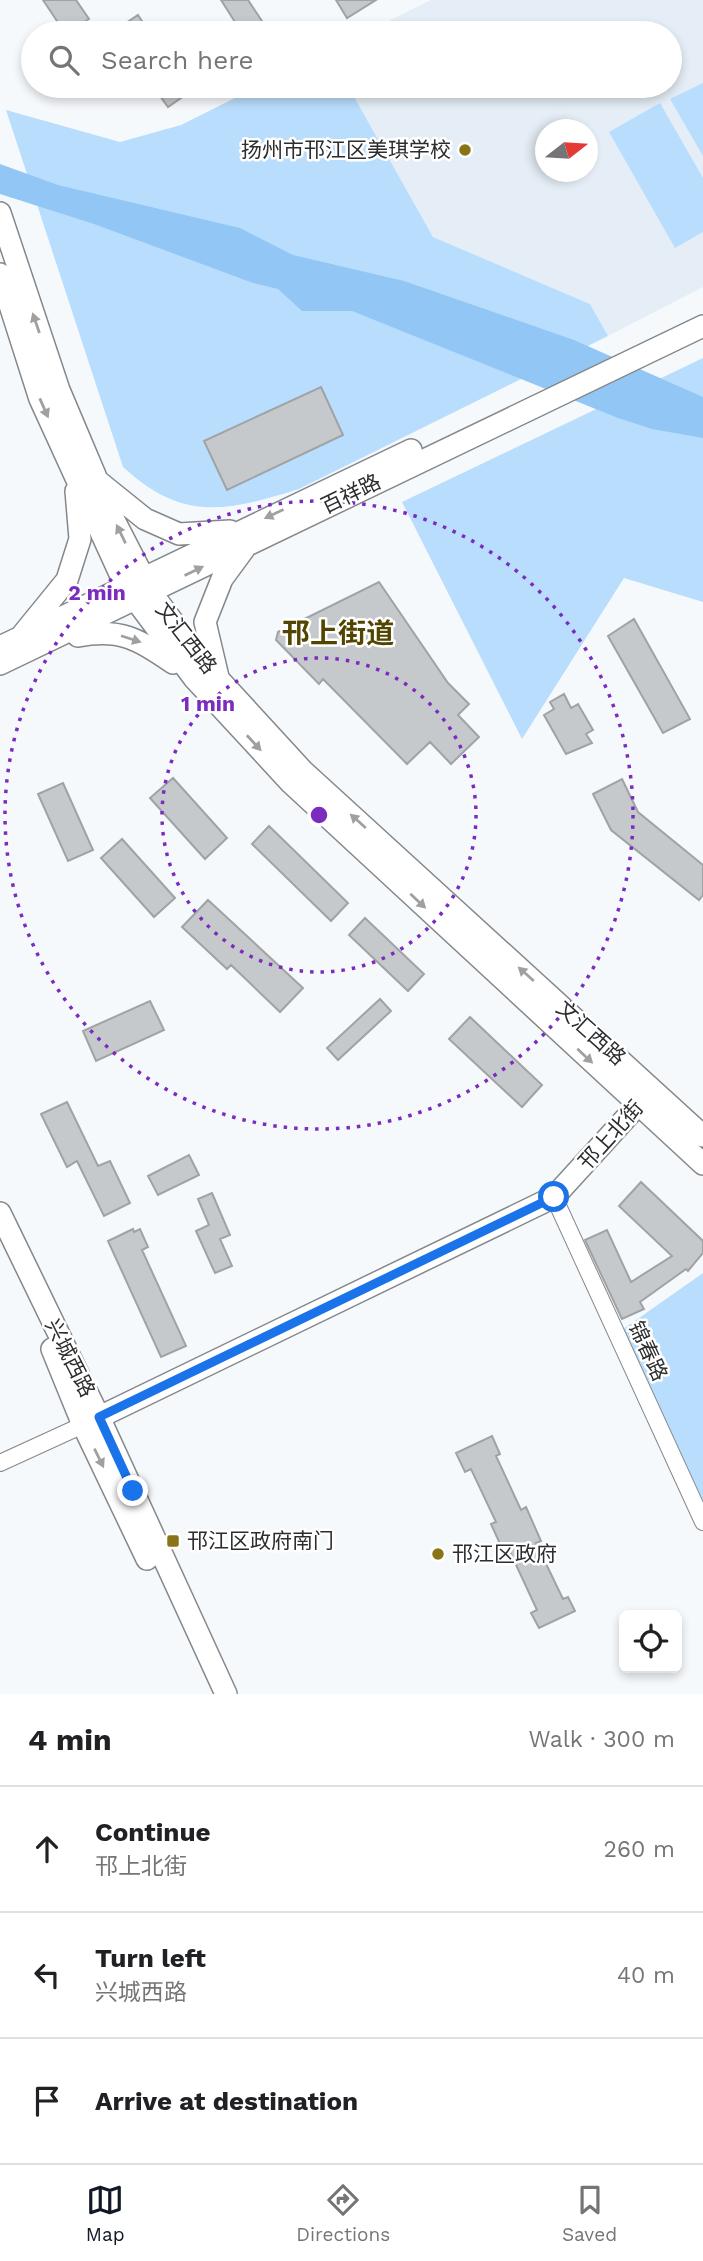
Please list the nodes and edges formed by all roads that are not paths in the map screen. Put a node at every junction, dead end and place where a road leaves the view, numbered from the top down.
1 (0, 213) edge
2 (0, 274) edge
3 (703, 312) edge
4 (703, 326) edge
5 (629, 354) junction
6 (75, 475) junction
7 (98, 481) junction
8 (243, 537) junction
9 (139, 589) junction
10 (20, 638) junction
11 (41, 643) junction
12 (0, 648) edge
13 (0, 664) edge
14 (194, 678) junction
15 (218, 679) junction
16 (645, 1097) junction
17 (703, 1136) edge
18 (703, 1164) edge
19 (554, 1197) junction
20 (0, 1213) edge
21 (0, 1240) edge
22 (91, 1421) junction
23 (0, 1464) edge
24 (703, 1522) edge
25 (211, 1694) edge
26 (226, 1694) edge

7 -> 1 street, 文汇西路
2 -> 6 street, 文汇西路
3 - 5 street, 百祥路
4 - 5 street, 百祥路
5 - 8 street, 百祥路
6 - 9 street, 文汇西路
6 - 10 street
7 - 8 street
9 -> 7 street, 文汇西路
8 - 9 street, 百祥路
8 - 15 street
9 - 10 street, 百祥路
9 - 11 street, 百祥路
9 - 14 street, 文汇西路
9 - 15 street, 文汇西路
10 - 12 street, 百祥路
11 - 13 street, 百祥路
11 -> 14 street
14 -> 16 street, 文汇西路
16 -> 15 street, 文汇西路
16 - 17 street, 文汇西路
16 - 18 street, 文汇西路
16 - 19 street, 邗上北街
19 - 22 street, 邗上北街
19 - 24 street, 锦春路
20 - 22 street, 兴城西路
21 - 22 street, 兴城西路
22 - 23 street
22 -> 25 street, 兴城西路
22 - 26 street, 兴城西路

